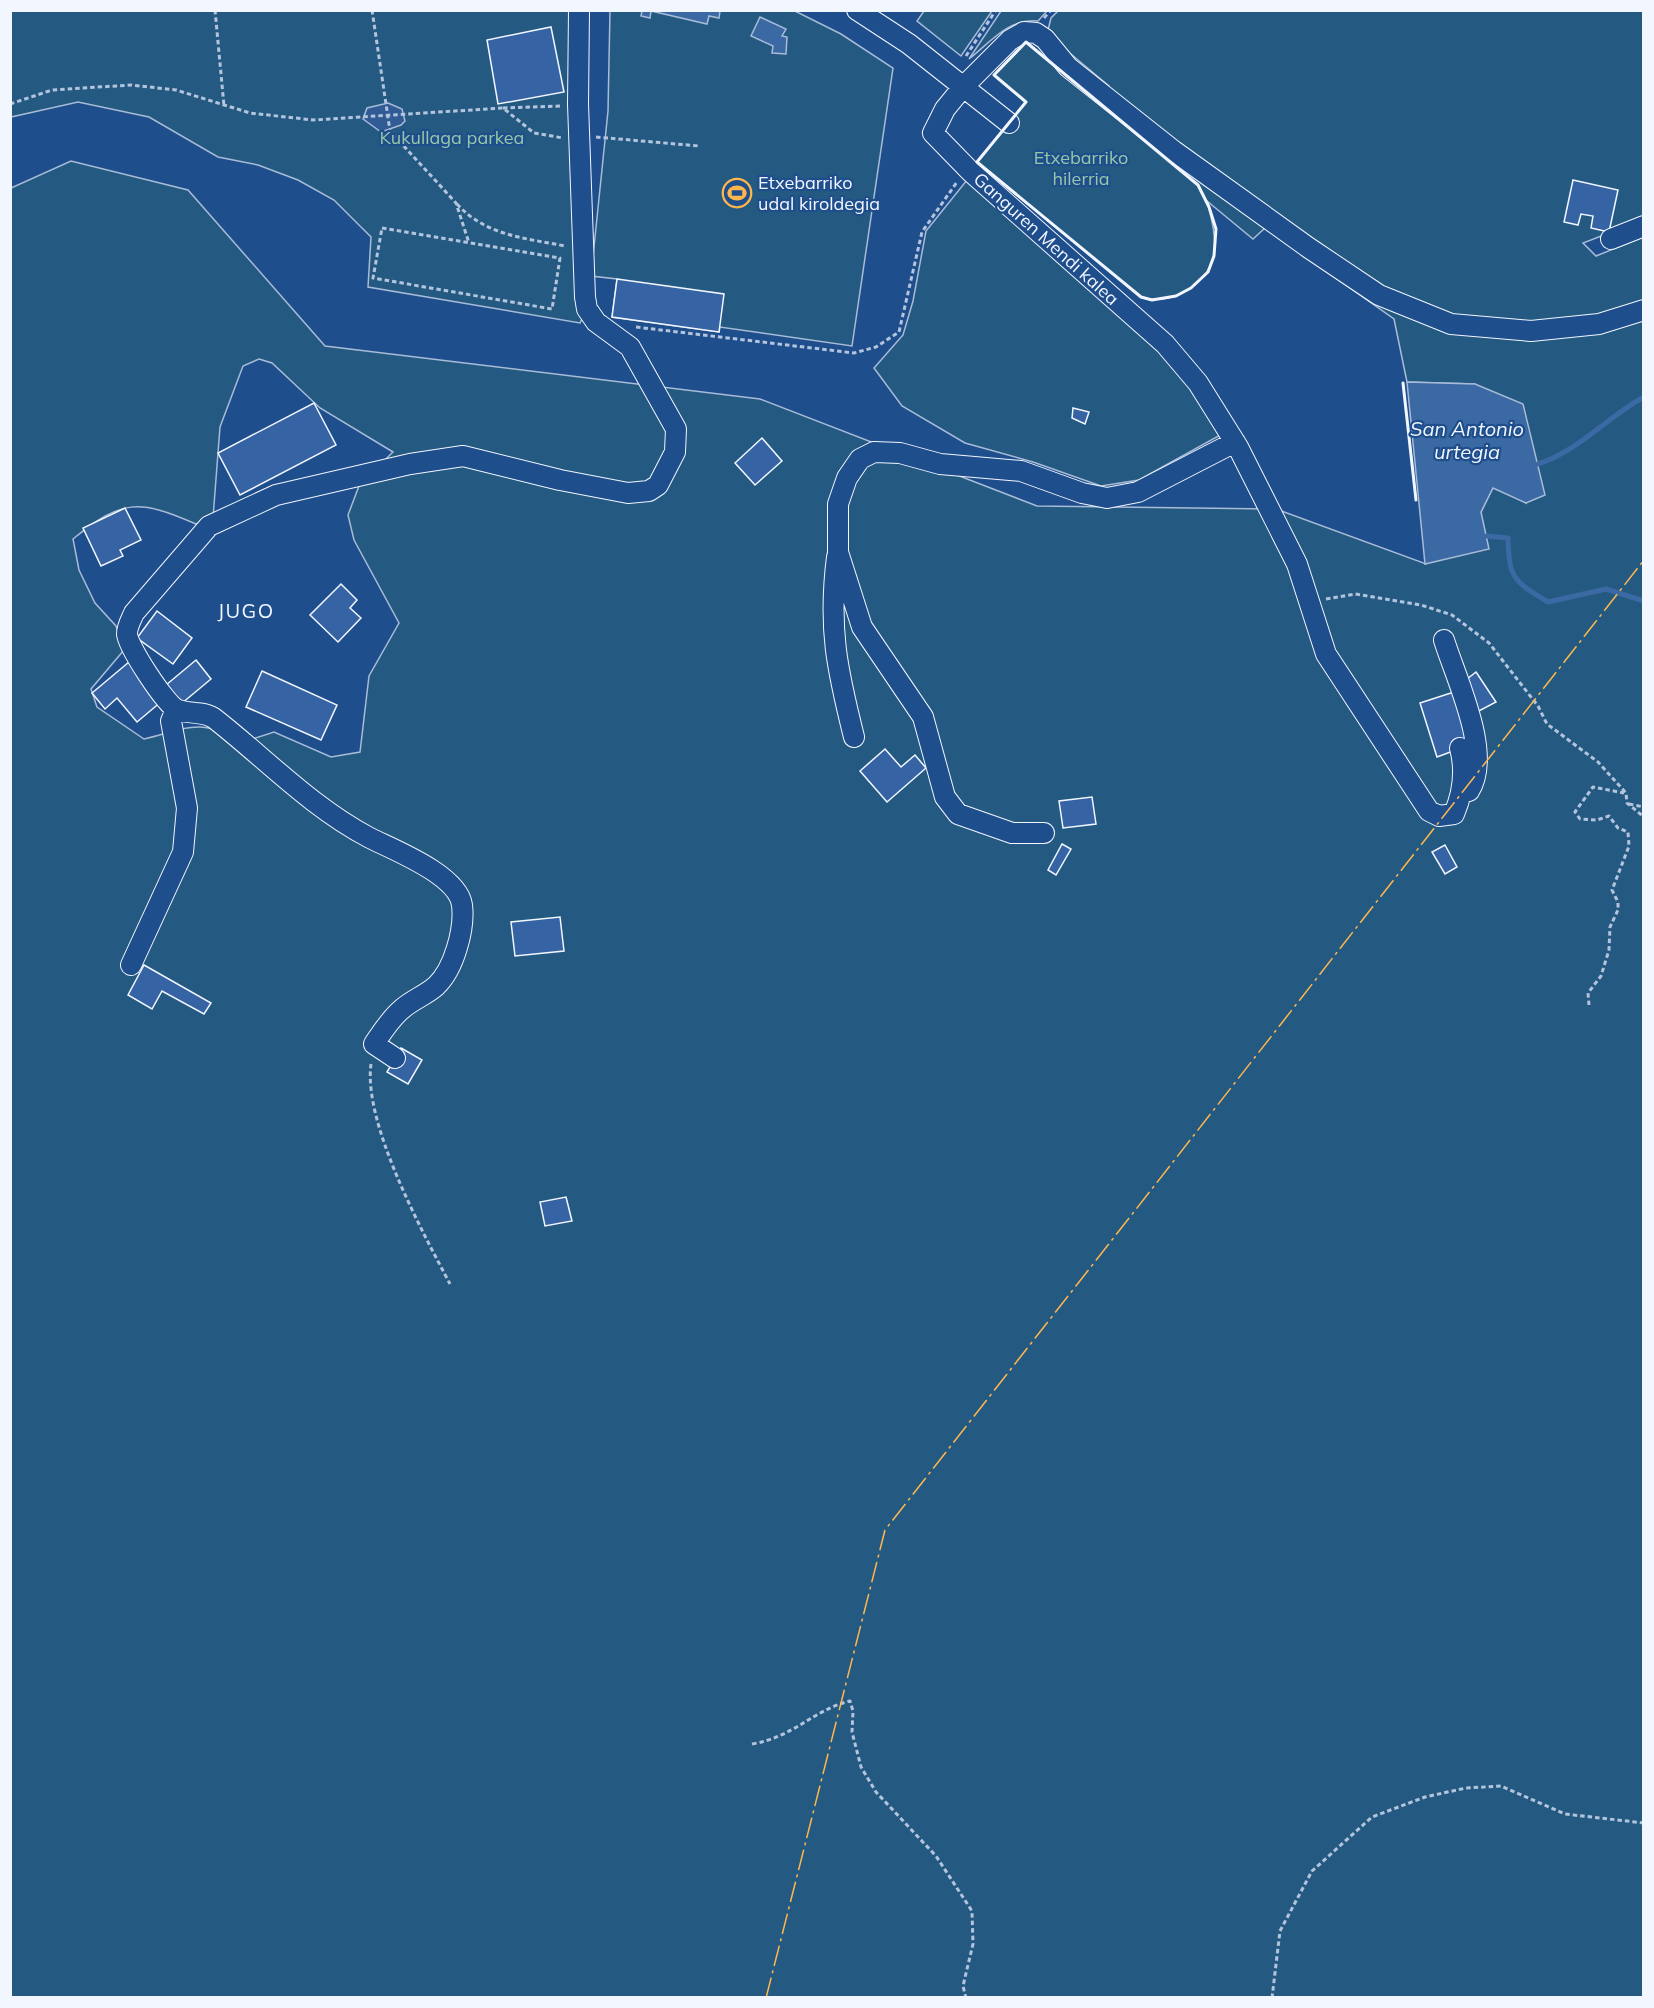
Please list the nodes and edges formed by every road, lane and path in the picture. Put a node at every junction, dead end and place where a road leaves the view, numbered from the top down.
1 (215, 10) edge
2 (372, 10) edge
3 (579, 10) edge
4 (857, 10) edge
5 (996, 10) edge
6 (956, 81) junction
7 (10, 104) edge
8 (578, 104) junction
9 (224, 106) junction
10 (503, 108) junction
11 (386, 115) junction
12 (1009, 123) dead end
13 (579, 136) junction
14 (699, 146) dead end
15 (970, 172) junction
16 (456, 203) junction
17 (1644, 226) edge
18 (1611, 239) dead end
19 (469, 243) junction
20 (584, 249) junction
21 (1644, 310) edge
22 (632, 326) dead end
23 (1235, 442) junction
24 (838, 552) junction
25 (1335, 596) dead end
26 (1444, 640) dead end
27 (176, 709) junction
28 (854, 737) dead end
29 (1460, 748) dead end
30 (1626, 793) junction
31 (1628, 803) junction
32 (1644, 807) edge
33 (1454, 814) junction
34 (1644, 817) edge
35 (1044, 832) dead end
36 (131, 965) dead end
37 (1589, 1005) dead end
38 (374, 1044) junction
39 (395, 1058) dead end
40 (450, 1284) dead end
41 (752, 1744) dead end
42 (1644, 1823) edge
43 (966, 1998) edge
44 (1272, 1998) edge

1 - 9 path
2 - 11 path
3 - 8 street
4 - 6 street
5 - 6 path
6 - 12 street
6 - 15 street, Ganguren Mendi kalea
6 - 21 street
7 - 9 path
8 - 10 path
8 - 13 street
9 - 11 path
10 - 11 path
10 - 13 path
11 - 16 path
13 - 14 path
13 - 20 street
15 - 22 path
15 - 23 street, Ganguren Mendi kalea
16 - 19 path
16 - 20 path
17 - 18 street
19 - 19 path
20 - 27 street
23 - 24 street
23 - 33 street, Ganguren Mendi kalea
24 - 28 street
24 - 35 street
25 - 30 path
26 - 33 street
27 - 36 street
27 - 38 street
29 - 33 street
30 - 31 path
30 - 37 path
31 - 32 path
31 - 34 path
38 - 39 street
38 - 40 path
41 - 43 path
42 - 44 path

